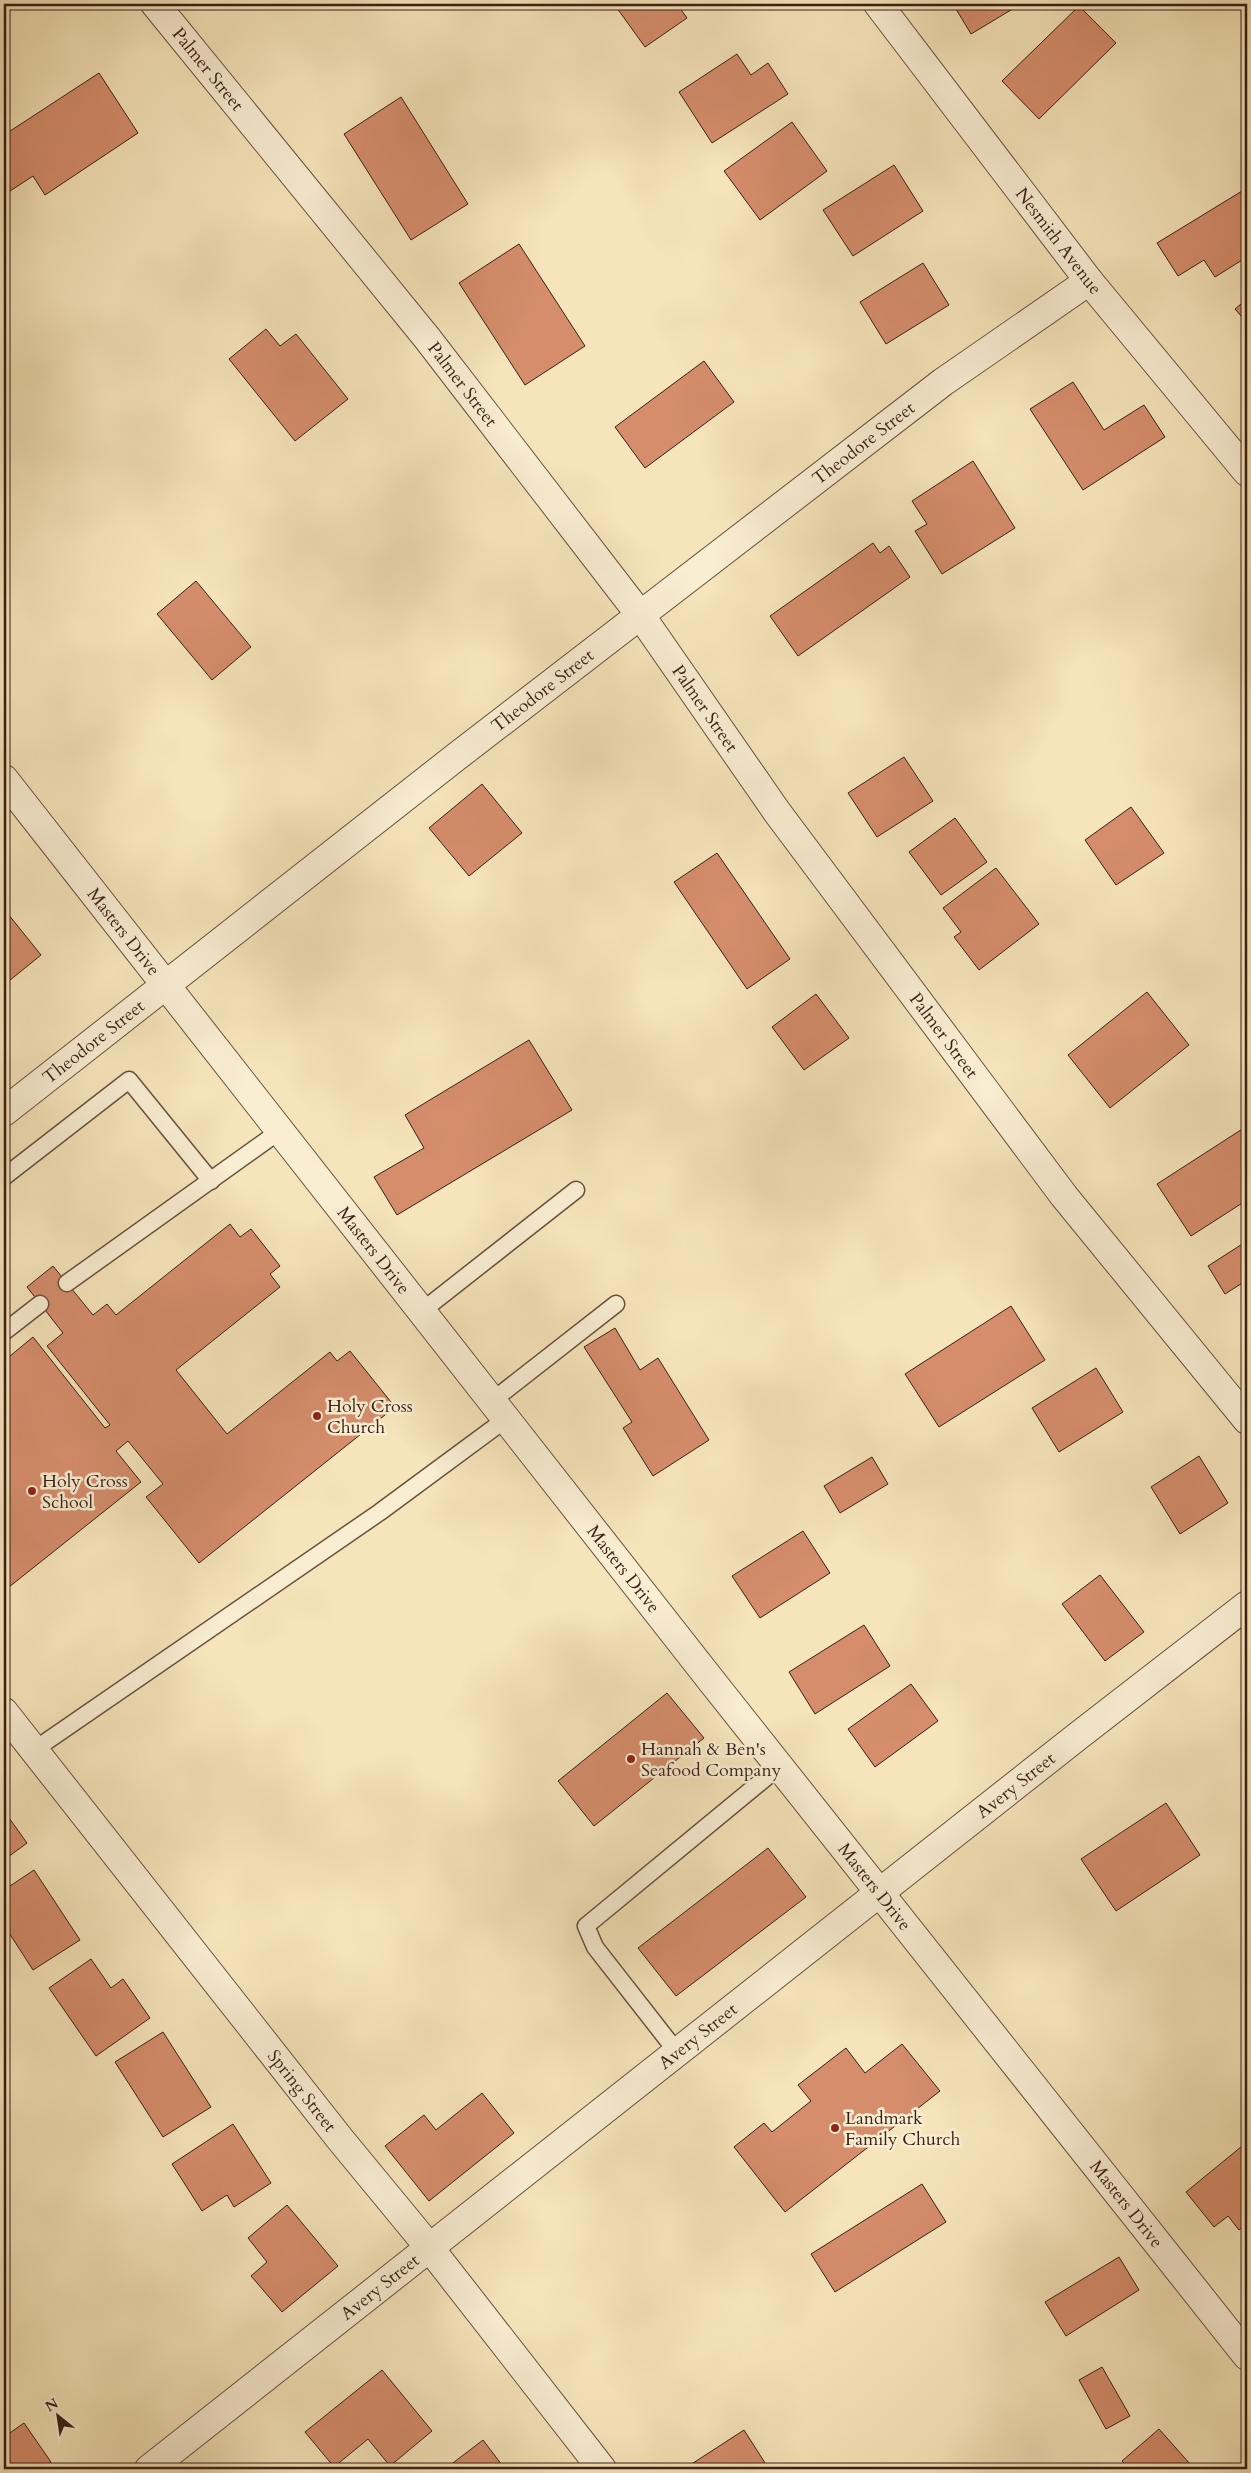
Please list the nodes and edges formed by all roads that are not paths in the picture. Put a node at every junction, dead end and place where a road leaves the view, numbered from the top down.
1 (155, 4) edge
2 (878, 4) edge
3 (1089, 281) junction
4 (1247, 472) edge
5 (641, 616) junction
6 (4, 779) edge
7 (166, 983) junction
8 (4, 1112) edge
9 (281, 1130) junction
10 (4, 1177) edge
11 (210, 1180) junction
12 (576, 1190) dead end
13 (67, 1283) dead end
14 (40, 1304) dead end
15 (616, 1304) dead end
16 (422, 1311) junction
17 (4, 1332) edge
18 (499, 1410) junction
19 (1247, 1420) edge
20 (1247, 1605) edge
21 (4, 1712) edge
22 (34, 1750) junction
23 (780, 1766) junction
24 (881, 1892) junction
25 (677, 2052) junction
26 (429, 2247) junction
27 (1247, 2356) edge
28 (150, 2469) edge
29 (602, 2469) edge

1 - 5 street, Palmer Street
2 - 3 street, Nesmith Avenue
3 - 4 street, Nesmith Avenue
3 - 5 street, Theodore Street
5 - 7 street, Theodore Street
5 - 19 street, Palmer Street
6 - 7 street, Masters Drive
7 - 8 street, Theodore Street
7 - 9 street, Masters Drive
9 - 11 lane
9 - 16 street, Masters Drive
10 - 11 lane
11 - 13 lane
12 - 16 lane
14 - 17 lane
15 - 18 lane
16 - 18 street, Masters Drive
18 - 22 lane
18 - 23 street, Masters Drive
20 - 24 street, Avery Street
21 - 22 street, Spring Street
22 - 26 street, Spring Street
23 - 24 street, Masters Drive
23 - 25 lane
24 - 25 street, Avery Street
24 - 27 street, Masters Drive
25 - 26 street, Avery Street
26 - 28 street, Avery Street
26 - 29 street, Spring Street

